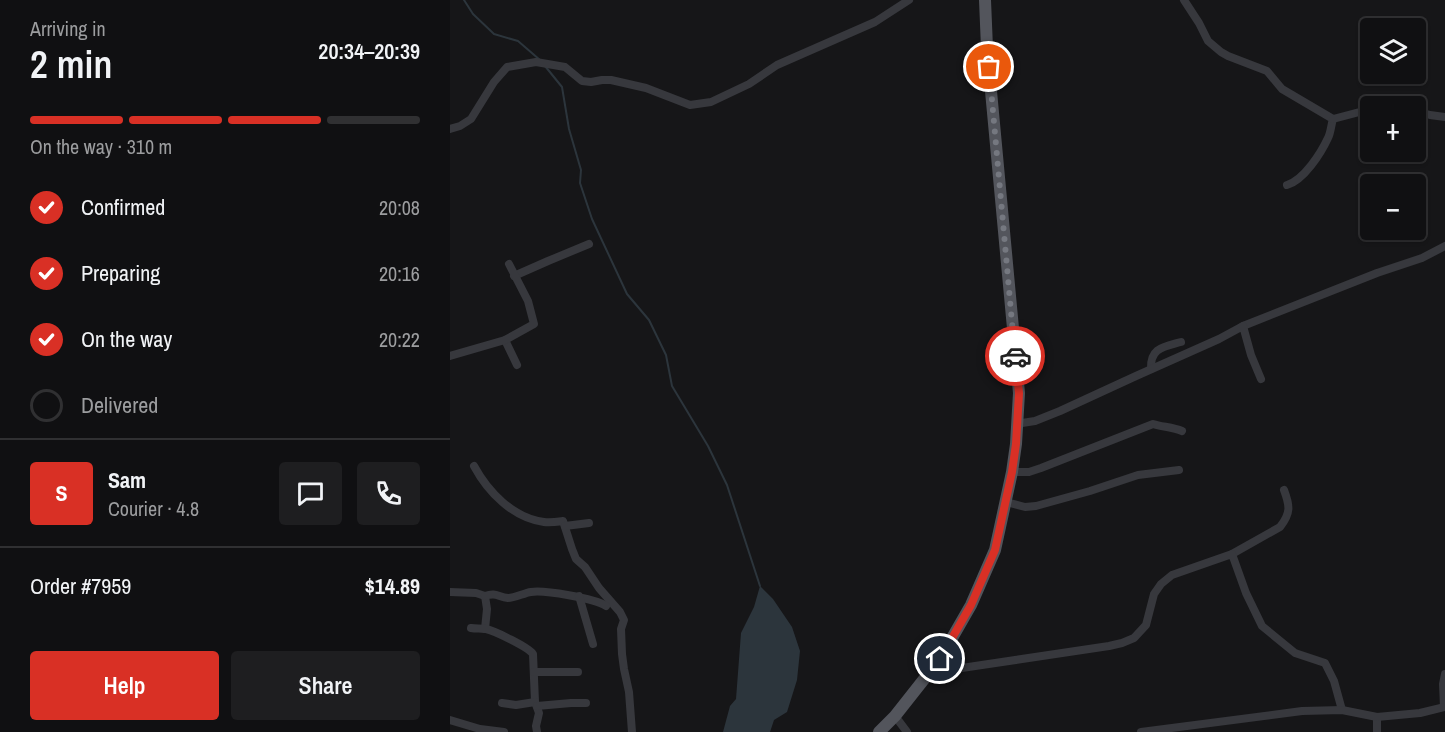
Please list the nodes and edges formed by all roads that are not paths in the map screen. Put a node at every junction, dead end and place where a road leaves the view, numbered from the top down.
1 (909, 0) edge
2 (985, 0) edge
3 (1184, 0) edge
4 (1360, 112) edge
5 (1426, 114) edge
6 (1445, 117) edge
7 (1332, 118) junction
8 (450, 129) edge
9 (1287, 185) dead end
10 (589, 244) dead end
11 (1445, 246) edge
12 (509, 264) dead end
13 (514, 276) junction
14 (1243, 326) junction
15 (505, 340) junction
16 (1180, 342) dead end
17 (450, 356) edge
18 (517, 364) dead end
19 (1151, 369) junction
20 (1262, 379) dead end
21 (1017, 421) junction
22 (1182, 431) dead end
23 (474, 466) dead end
24 (1179, 470) dead end
25 (1012, 472) junction
26 (1284, 490) dead end
27 (1006, 502) junction
28 (589, 523) dead end
29 (565, 526) junction
30 (1232, 554) junction
31 (450, 592) edge
32 (485, 596) junction
33 (579, 596) junction
34 (606, 606) dead end
35 (471, 628) dead end
36 (485, 629) junction
37 (593, 644) dead end
38 (940, 659) junction
39 (534, 672) junction
40 (578, 672) dead end
41 (1445, 674) edge
42 (502, 703) dead end
43 (536, 704) junction
44 (586, 704) dead end
45 (1445, 707) edge
46 (1342, 710) junction
47 (895, 716) junction
48 (1377, 717) junction
49 (450, 720) edge
50 (504, 732) edge
51 (537, 732) edge
52 (632, 732) edge
53 (879, 732) edge
54 (908, 732) edge
55 (1141, 732) edge
56 (1377, 732) edge

1 - 8 street
2 - 21 main road
3 - 7 street
4 - 7 street
5 - 6 street
7 - 9 street
10 - 13 street
11 - 14 street
12 - 13 street
13 - 15 street
14 - 19 street
14 - 20 street
15 - 17 street
15 - 18 street
16 - 19 street
19 - 21 street
21 - 25 main road
22 - 25 street
23 - 29 street
24 - 27 street
25 - 27 main road
26 - 30 street
27 - 38 main road
28 - 29 street
29 - 52 street
30 - 38 street
30 - 46 street
31 - 32 street
32 - 33 street
32 - 36 street
33 - 34 street
33 - 37 street
35 - 36 street
36 - 39 street
38 - 47 main road
39 - 40 street
39 - 43 street
41 - 45 street
42 - 43 street
43 - 44 street
43 - 51 street
45 - 48 street
46 - 48 street
46 - 55 street
47 - 53 main road
47 - 54 street
48 - 56 street
49 - 50 street

